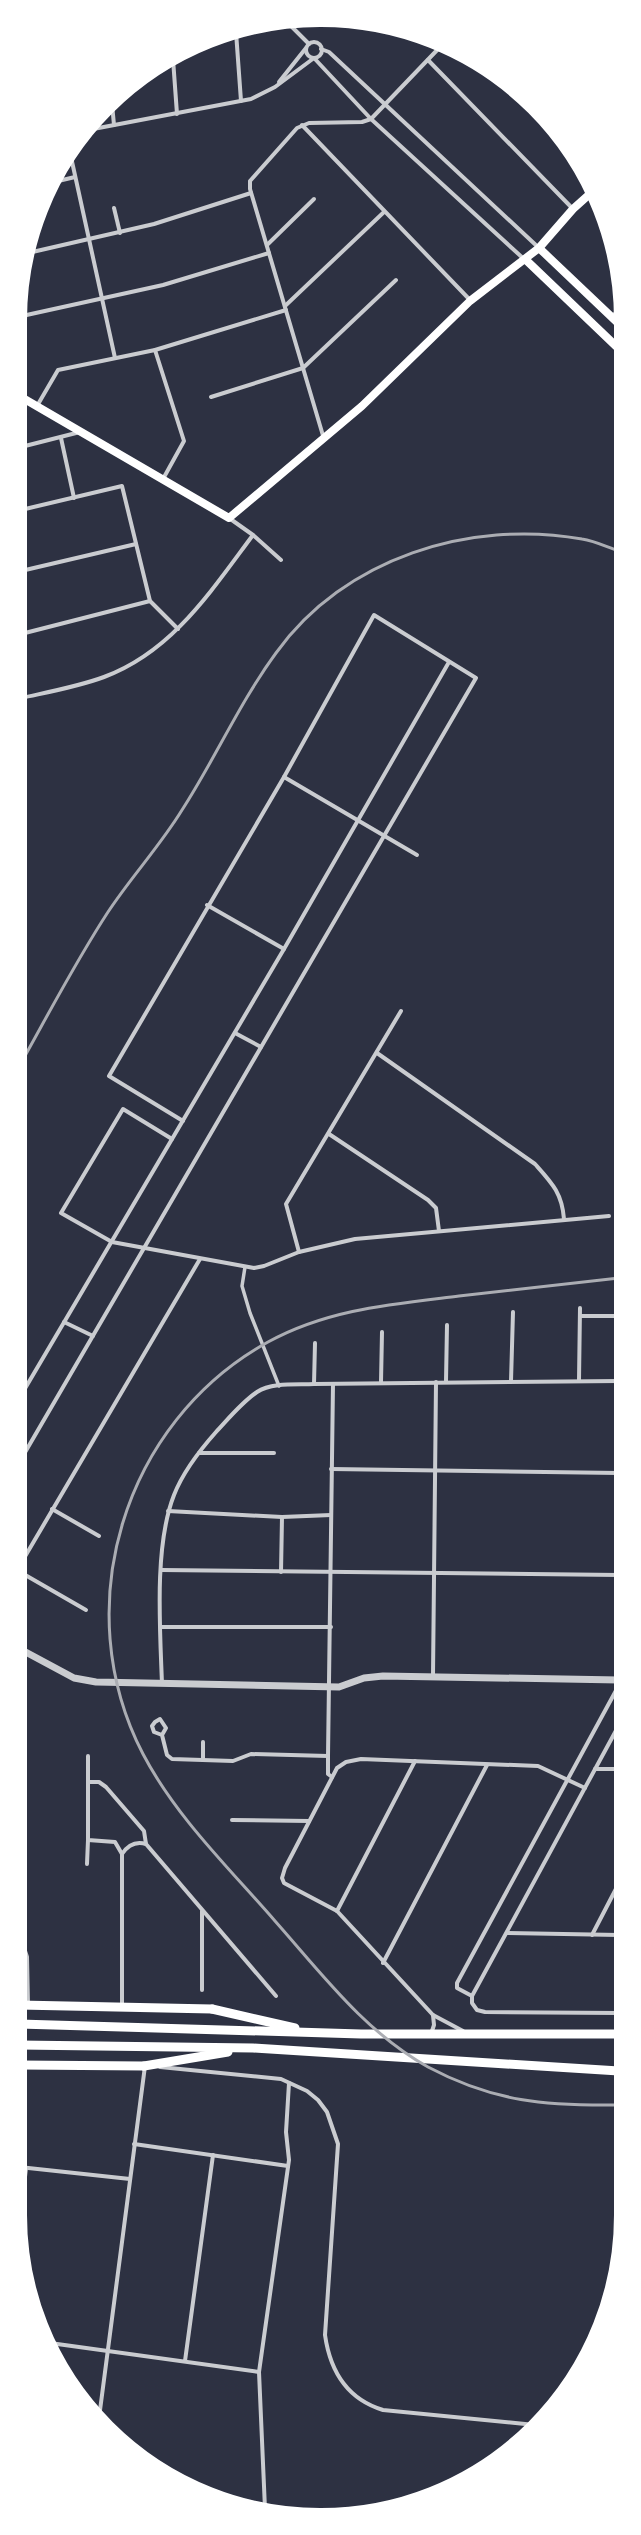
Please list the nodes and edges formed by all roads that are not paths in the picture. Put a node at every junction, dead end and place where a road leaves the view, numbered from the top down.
1 (292, 28) edge
2 (236, 39) edge
3 (308, 46) junction
4 (321, 49) junction
5 (437, 50) edge
6 (314, 58) junction
7 (428, 60) junction
8 (173, 65) edge
9 (274, 87) junction
10 (241, 101) junction
11 (384, 103) junction
12 (113, 111) edge
13 (177, 114) junction
14 (371, 119) junction
15 (114, 125) junction
16 (302, 125) junction
17 (97, 128) edge
18 (72, 163) edge
19 (75, 177) junction
20 (61, 180) edge
21 (251, 193) junction
22 (588, 196) edge
23 (314, 199) dead end
24 (114, 208) dead end
25 (574, 209) junction
26 (384, 212) junction
27 (120, 233) junction
28 (88, 239) junction
29 (267, 245) junction
30 (539, 248) junction
31 (34, 252) edge
32 (269, 253) junction
33 (526, 260) junction
34 (396, 280) dead end
35 (100, 299) junction
36 (470, 301) junction
37 (285, 308) junction
38 (615, 314) edge
39 (26, 315) edge
40 (612, 317) junction
41 (615, 320) edge
42 (615, 345) edge
43 (155, 350) junction
44 (115, 358) junction
45 (304, 368) junction
46 (211, 397) dead end
47 (26, 399) edge
48 (37, 406) junction
49 (80, 432) junction
50 (61, 438) junction
51 (324, 438) junction
52 (26, 447) edge
53 (163, 479) junction
54 (74, 498) junction
55 (26, 509) edge
56 (229, 518) junction
57 (253, 535) junction
58 (136, 544) junction
59 (281, 560) dead end
60 (26, 571) edge
61 (150, 601) junction
62 (178, 629) junction
63 (26, 633) edge
64 (449, 662) junction
65 (26, 697) edge
66 (284, 777) junction
67 (358, 821) junction
68 (384, 836) junction
69 (417, 855) dead end
70 (207, 905) junction
71 (284, 949) junction
72 (401, 1011) dead end
73 (235, 1033) junction
74 (261, 1047) junction
75 (376, 1053) junction
76 (183, 1120) junction
77 (329, 1134) junction
78 (172, 1139) junction
79 (609, 1216) dead end
80 (564, 1219) junction
81 (439, 1231) junction
82 (112, 1242) junction
83 (144, 1248) junction
84 (299, 1252) junction
85 (200, 1259) junction
86 (245, 1267) junction
87 (580, 1308) dead end
88 (513, 1312) dead end
89 (580, 1316) junction
90 (615, 1316) edge
91 (64, 1322) junction
92 (447, 1325) dead end
93 (382, 1332) dead end
94 (93, 1336) junction
95 (315, 1343) dead end
96 (511, 1380) junction
97 (579, 1380) junction
98 (446, 1381) junction
99 (615, 1381) edge
100 (381, 1382) junction
101 (436, 1382) junction
102 (314, 1384) junction
103 (333, 1384) junction
104 (279, 1386) junction
105 (26, 1387) edge
106 (26, 1451) edge
107 (198, 1453) junction
108 (274, 1453) dead end
109 (331, 1469) junction
110 (435, 1470) junction
111 (615, 1473) edge
112 (52, 1508) junction
113 (168, 1511) junction
114 (331, 1515) junction
115 (282, 1517) junction
116 (99, 1536) dead end
117 (26, 1554) edge
118 (162, 1570) junction
119 (281, 1572) junction
120 (332, 1572) junction
121 (434, 1572) junction
122 (26, 1575) edge
123 (615, 1575) edge
124 (86, 1610) dead end
125 (161, 1627) junction
126 (331, 1627) junction
127 (26, 1652) edge
128 (433, 1676) junction
129 (615, 1680) edge
130 (162, 1685) junction
131 (330, 1688) junction
132 (615, 1692) edge
133 (615, 1733) edge
134 (162, 1735) dead end
135 (203, 1742) dead end
136 (88, 1756) dead end
137 (328, 1756) junction
138 (203, 1760) junction
139 (415, 1761) junction
140 (487, 1765) junction
141 (596, 1769) junction
142 (615, 1769) edge
143 (332, 1777) junction
144 (567, 1780) junction
145 (89, 1782) junction
146 (584, 1788) junction
147 (232, 1820) dead end
148 (309, 1821) junction
149 (88, 1840) junction
150 (146, 1844) junction
151 (122, 1854) junction
152 (87, 1864) dead end
153 (615, 1892) edge
154 (202, 1911) junction
155 (337, 1911) junction
156 (507, 1933) junction
157 (592, 1935) junction
158 (615, 1935) edge
159 (26, 1954) edge
160 (382, 1963) junction
161 (26, 1973) edge
162 (202, 1990) dead end
163 (276, 1996) dead end
164 (472, 1996) junction
165 (26, 2005) edge
166 (122, 2007) junction
167 (615, 2013) edge
168 (433, 2016) junction
169 (26, 2024) edge
170 (615, 2029) edge
171 (320, 2033) junction
172 (598, 2033) junction
173 (427, 2034) junction
174 (615, 2034) edge
175 (471, 2035) junction
176 (26, 2046) edge
177 (253, 2048) junction
178 (26, 2065) edge
179 (144, 2066) junction
180 (615, 2071) edge
181 (289, 2082) junction
182 (134, 2144) junction
183 (213, 2155) junction
184 (288, 2166) junction
185 (26, 2168) edge
186 (130, 2179) junction
187 (55, 2344) edge
188 (107, 2351) junction
189 (184, 2361) junction
190 (260, 2372) junction
191 (99, 2409) edge
192 (528, 2424) edge
193 (265, 2503) edge

1 - 3 street
2 - 10 street
3 - 4 street
3 - 6 street
3 - 9 street
4 - 6 street
4 - 11 street
5 - 7 street
6 - 9 street
6 - 14 street
7 - 11 street
7 - 25 street
8 - 13 street
9 - 10 street
10 - 13 street
11 - 14 street
11 - 30 street
12 - 15 street
13 - 15 street
14 - 16 street
14 - 33 street
15 - 17 street
16 - 21 street
16 - 26 street
18 - 19 street
19 - 20 street
19 - 28 street
21 - 27 street
21 - 29 street
22 - 25 main road
23 - 29 street
24 - 27 street
25 - 30 main road
26 - 36 street
26 - 37 street
27 - 28 street
28 - 31 street
28 - 35 street
29 - 32 street
30 - 33 main road
30 - 40 main road
32 - 35 street
32 - 37 street
33 - 36 main road
33 - 42 main road
34 - 45 street
35 - 39 street
35 - 44 street
36 - 51 main road
37 - 43 street
37 - 45 street
38 - 40 street
40 - 41 main road
43 - 44 street
43 - 53 street
44 - 48 street
45 - 46 street
45 - 51 street
47 - 48 main road
48 - 49 main road
49 - 50 street
49 - 53 main road
50 - 52 street
50 - 54 street
51 - 56 main road
53 - 56 main road
54 - 55 street
54 - 58 street
56 - 57 street
57 - 59 street
57 - 62 street
58 - 60 street
58 - 61 street
61 - 62 street
61 - 63 street
62 - 65 street
64 - 66 street
64 - 67 street
64 - 68 street
66 - 67 street
66 - 70 street
67 - 68 street
67 - 71 street
68 - 69 street
68 - 74 street
70 - 71 street
70 - 76 street
71 - 73 street
72 - 75 street
73 - 74 street
73 - 76 street
74 - 83 street
75 - 77 street
75 - 80 street
76 - 78 street
77 - 81 street
77 - 84 street
78 - 82 street
78 - 82 street
79 - 80 street
80 - 81 street
81 - 84 street
82 - 83 street
82 - 91 street
83 - 85 street
83 - 94 street
84 - 86 street
85 - 86 street
85 - 112 street
86 - 104 street
87 - 89 street
88 - 96 street
89 - 90 street
89 - 97 street
91 - 94 street
91 - 105 street
92 - 98 street
93 - 100 street
94 - 106 street
95 - 102 street
96 - 97 street
96 - 98 street
97 - 99 street
98 - 101 street
100 - 101 street
100 - 103 street
101 - 110 street
102 - 103 street
102 - 104 street
103 - 109 street
104 - 107 street
107 - 108 street
107 - 113 street
109 - 110 street
109 - 114 street
110 - 111 street
110 - 121 street
112 - 116 street
112 - 117 street
113 - 115 street
113 - 118 street
114 - 115 street
114 - 120 street
115 - 119 street
118 - 119 street
118 - 125 street
119 - 120 street
120 - 121 street
120 - 126 street
121 - 123 street
121 - 128 street
122 - 124 street
125 - 126 street
125 - 130 street
126 - 131 street
127 - 130 street
128 - 129 street
128 - 131 street
130 - 131 street
131 - 137 street
132 - 144 street
133 - 141 street
134 - 138 street
135 - 138 street
136 - 145 street
137 - 138 street
137 - 143 street
139 - 140 street
139 - 143 street
139 - 155 street
140 - 144 street
140 - 160 street
141 - 142 street
141 - 146 street
143 - 148 street
144 - 146 street
144 - 164 street
145 - 149 street
145 - 150 street
146 - 156 street
147 - 148 street
148 - 155 street
149 - 151 street
149 - 152 street
150 - 151 street
150 - 154 street
151 - 166 street
153 - 157 street
154 - 162 street
154 - 163 street
155 - 160 street
156 - 157 street
156 - 164 street
157 - 158 street
159 - 161 street
160 - 168 street
164 - 167 street
165 - 166 main road
166 - 171 main road
168 - 173 street
168 - 175 street
169 - 171 main road
170 - 172 main road
171 - 173 main road
172 - 174 main road
172 - 175 main road
173 - 175 main road
176 - 177 main road
177 - 179 main road
177 - 180 main road
178 - 179 main road
179 - 181 street
179 - 182 street
181 - 184 street
181 - 192 street
182 - 183 street
182 - 186 street
183 - 184 street
183 - 189 street
184 - 190 street
185 - 186 street
186 - 188 street
187 - 188 street
188 - 189 street
188 - 191 street
189 - 190 street
190 - 193 street

